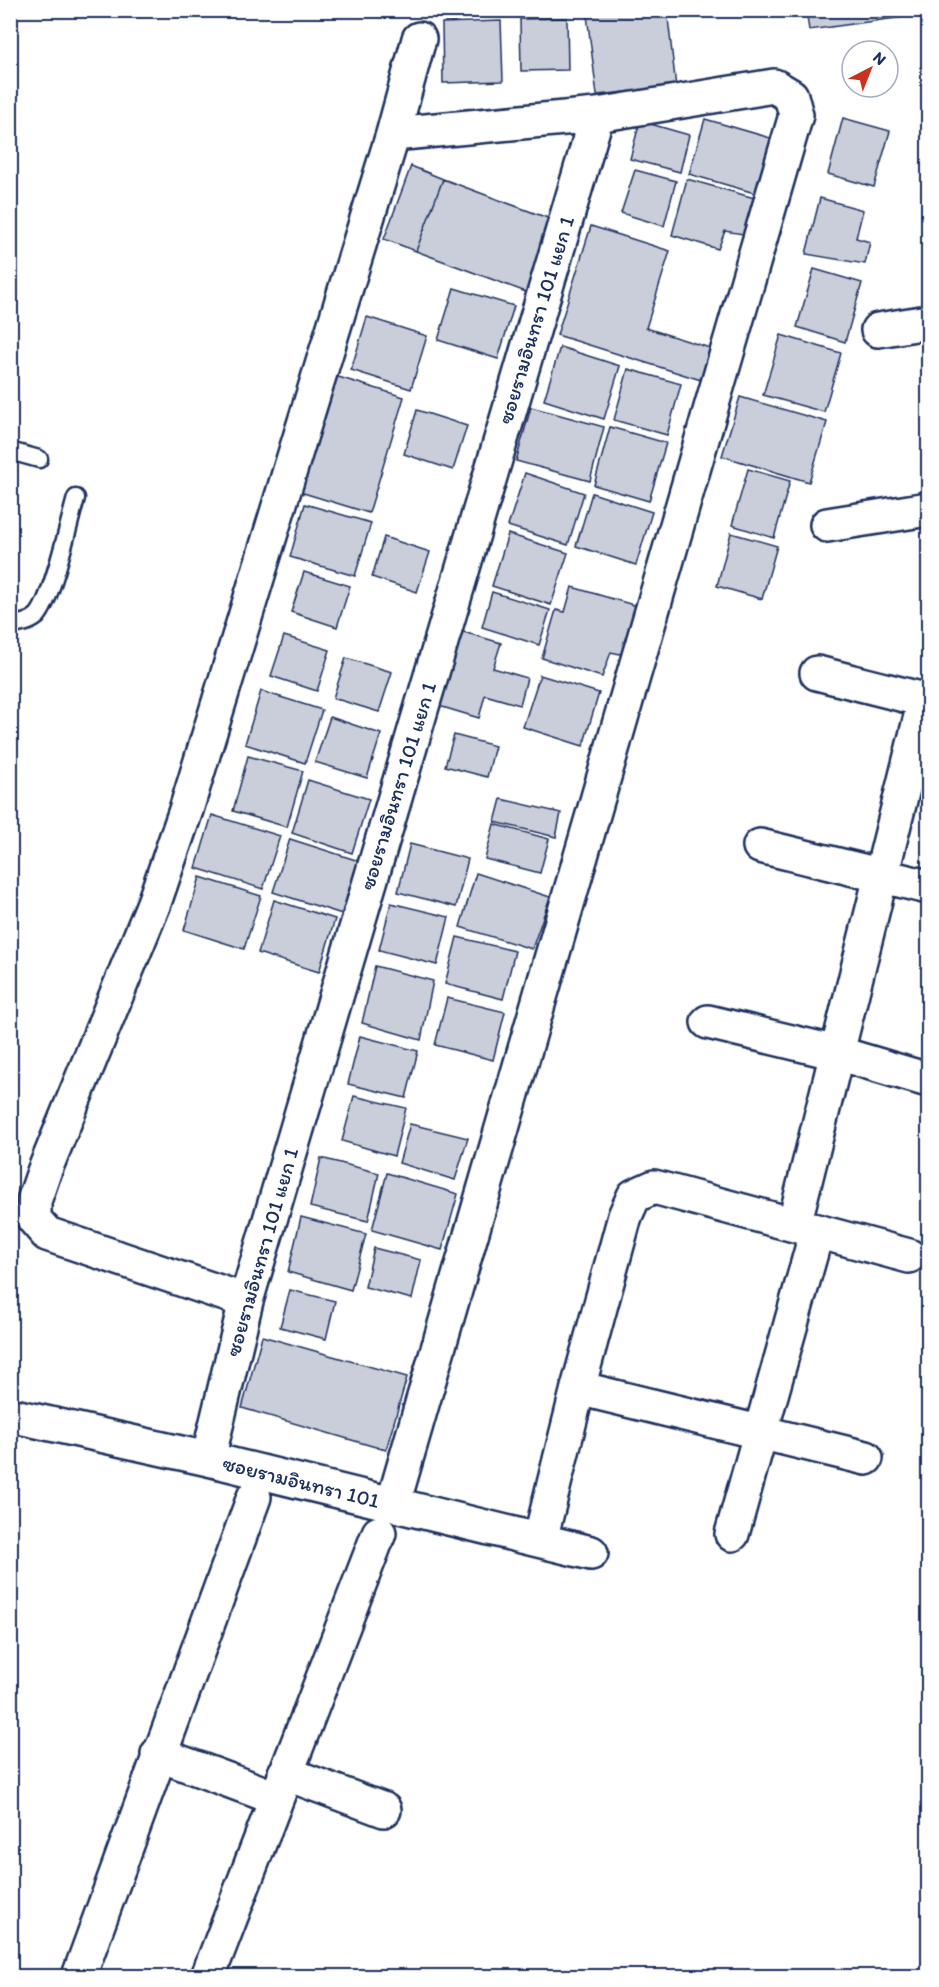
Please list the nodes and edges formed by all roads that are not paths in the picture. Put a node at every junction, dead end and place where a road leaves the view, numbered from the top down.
1 (419, 39) dead end
2 (597, 115) junction
3 (393, 134) junction
4 (928, 322) edge
5 (878, 330) dead end
6 (10, 451) edge
7 (39, 459) dead end
8 (76, 498) dead end
9 (928, 509) edge
10 (827, 525) dead end
11 (10, 624) edge
12 (817, 673) dead end
13 (927, 701) edge
14 (760, 846) dead end
15 (881, 876) junction
16 (928, 887) edge
17 (708, 1022) dead end
18 (837, 1053) junction
19 (928, 1080) edge
20 (805, 1228) junction
21 (909, 1256) dead end
22 (246, 1301) junction
23 (578, 1388) junction
24 (10, 1415) edge
25 (760, 1432) junction
26 (866, 1458) dead end
27 (208, 1459) junction
28 (254, 1497) dead end
29 (393, 1504) junction
30 (379, 1533) dead end
31 (732, 1534) dead end
32 (540, 1540) junction
33 (591, 1553) dead end
34 (158, 1754) junction
35 (281, 1786) junction
36 (384, 1810) dead end
37 (79, 1977) edge
38 (208, 1977) edge

1 - 3 street
2 - 3 street
2 - 22 street, ซอยรามอินทรา 101 แยก 1
2 - 29 street
3 - 22 street
4 - 5 street
6 - 7 lane
8 - 11 lane
9 - 10 street
12 - 13 street
13 - 15 street
14 - 15 street
15 - 16 street
15 - 18 street
17 - 18 street
18 - 19 street
18 - 20 street
20 - 21 street
20 - 23 street
20 - 25 street
22 - 27 street, ซอยรามอินทรา 101 แยก 1
23 - 25 street
23 - 32 street
24 - 27 street, ซอยรามอินทรา 101
25 - 26 street
25 - 31 street
27 - 29 street, ซอยรามอินทรา 101
28 - 34 street
29 - 32 street, ซอยรามอินทรา 101
30 - 35 street
32 - 33 street, ซอยรามอินทรา 101
34 - 35 street
34 - 37 street
35 - 36 street
35 - 38 street

